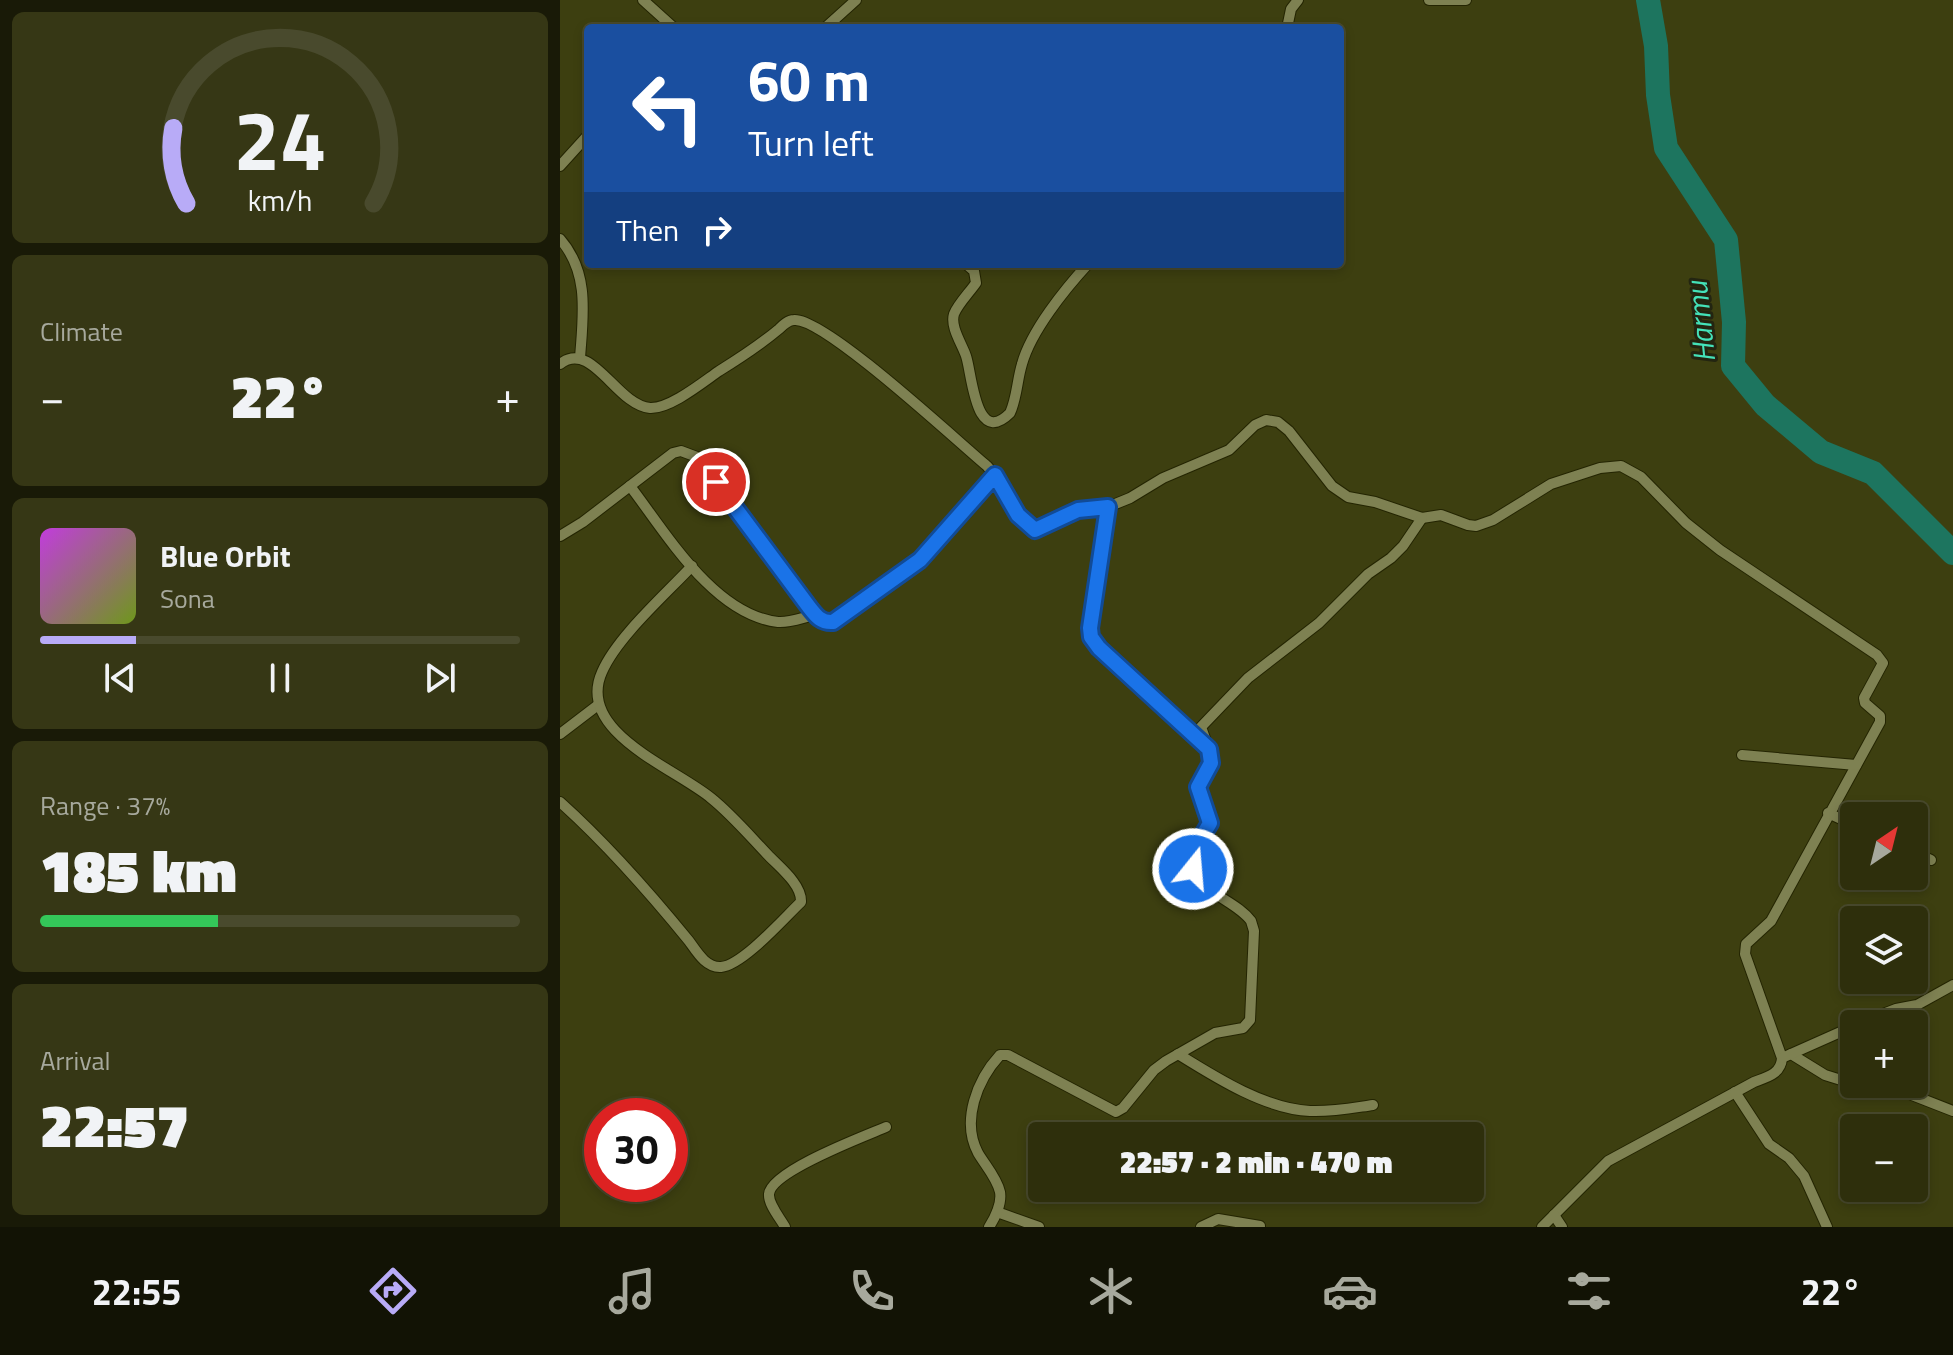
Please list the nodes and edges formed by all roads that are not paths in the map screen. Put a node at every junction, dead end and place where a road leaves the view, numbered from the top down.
1 (643, 0) edge
2 (838, 0) edge
3 (1298, 0) edge
4 (1429, 0) edge
5 (1466, 0) edge
6 (851, 4) edge
7 (670, 24) edge
8 (829, 24) edge
9 (1288, 24) edge
10 (584, 139) edge
11 (560, 166) edge
12 (560, 239) edge
13 (971, 268) edge
14 (1085, 268) edge
15 (580, 358) junction
16 (560, 364) edge
17 (995, 475) junction
18 (630, 486) junction
19 (1108, 507) junction
20 (1422, 518) junction
21 (560, 536) edge
22 (692, 566) junction
23 (815, 615) junction
24 (598, 705) junction
25 (560, 734) edge
26 (1209, 749) junction
27 (1742, 755) dead end
28 (1856, 765) junction
29 (560, 802) edge
30 (1828, 813) junction
31 (1840, 819) edge
32 (1928, 859) edge
33 (1931, 860) dead end
34 (1953, 985) edge
35 (1894, 1010) edge
36 (1840, 1032) edge
37 (1178, 1054) junction
38 (1786, 1056) junction
39 (1840, 1080) edge
40 (1735, 1092) junction
41 (1920, 1098) edge
42 (1373, 1105) dead end
43 (1953, 1111) edge
44 (886, 1127) dead end
45 (997, 1212) junction
46 (1554, 1215) junction
47 (1260, 1226) edge
48 (785, 1227) edge
49 (989, 1227) edge
50 (1039, 1227) edge
51 (1201, 1227) edge
52 (1542, 1227) edge
53 (1562, 1227) edge
54 (1827, 1227) edge

1 - 7 street
2 - 6 street
3 - 9 street
4 - 5 street
6 - 8 street
10 - 11 street
12 - 15 street
13 - 14 street
15 - 16 street
15 - 17 street
17 - 19 street
17 - 23 street
18 - 21 street
18 - 22 street
18 - 23 street
19 - 20 street
19 - 26 street
20 - 26 street
20 - 28 street
22 - 23 street
22 - 24 street
24 - 25 street
24 - 29 street
26 - 37 street
27 - 28 street
28 - 30 street
30 - 31 street
30 - 38 street
32 - 33 street
34 - 35 street
36 - 38 street
37 - 42 street
37 - 45 street
38 - 39 street
38 - 40 street
40 - 46 street
40 - 54 street
41 - 43 street
44 - 48 street
45 - 49 street
45 - 50 street
46 - 52 street
46 - 53 street
47 - 51 street

